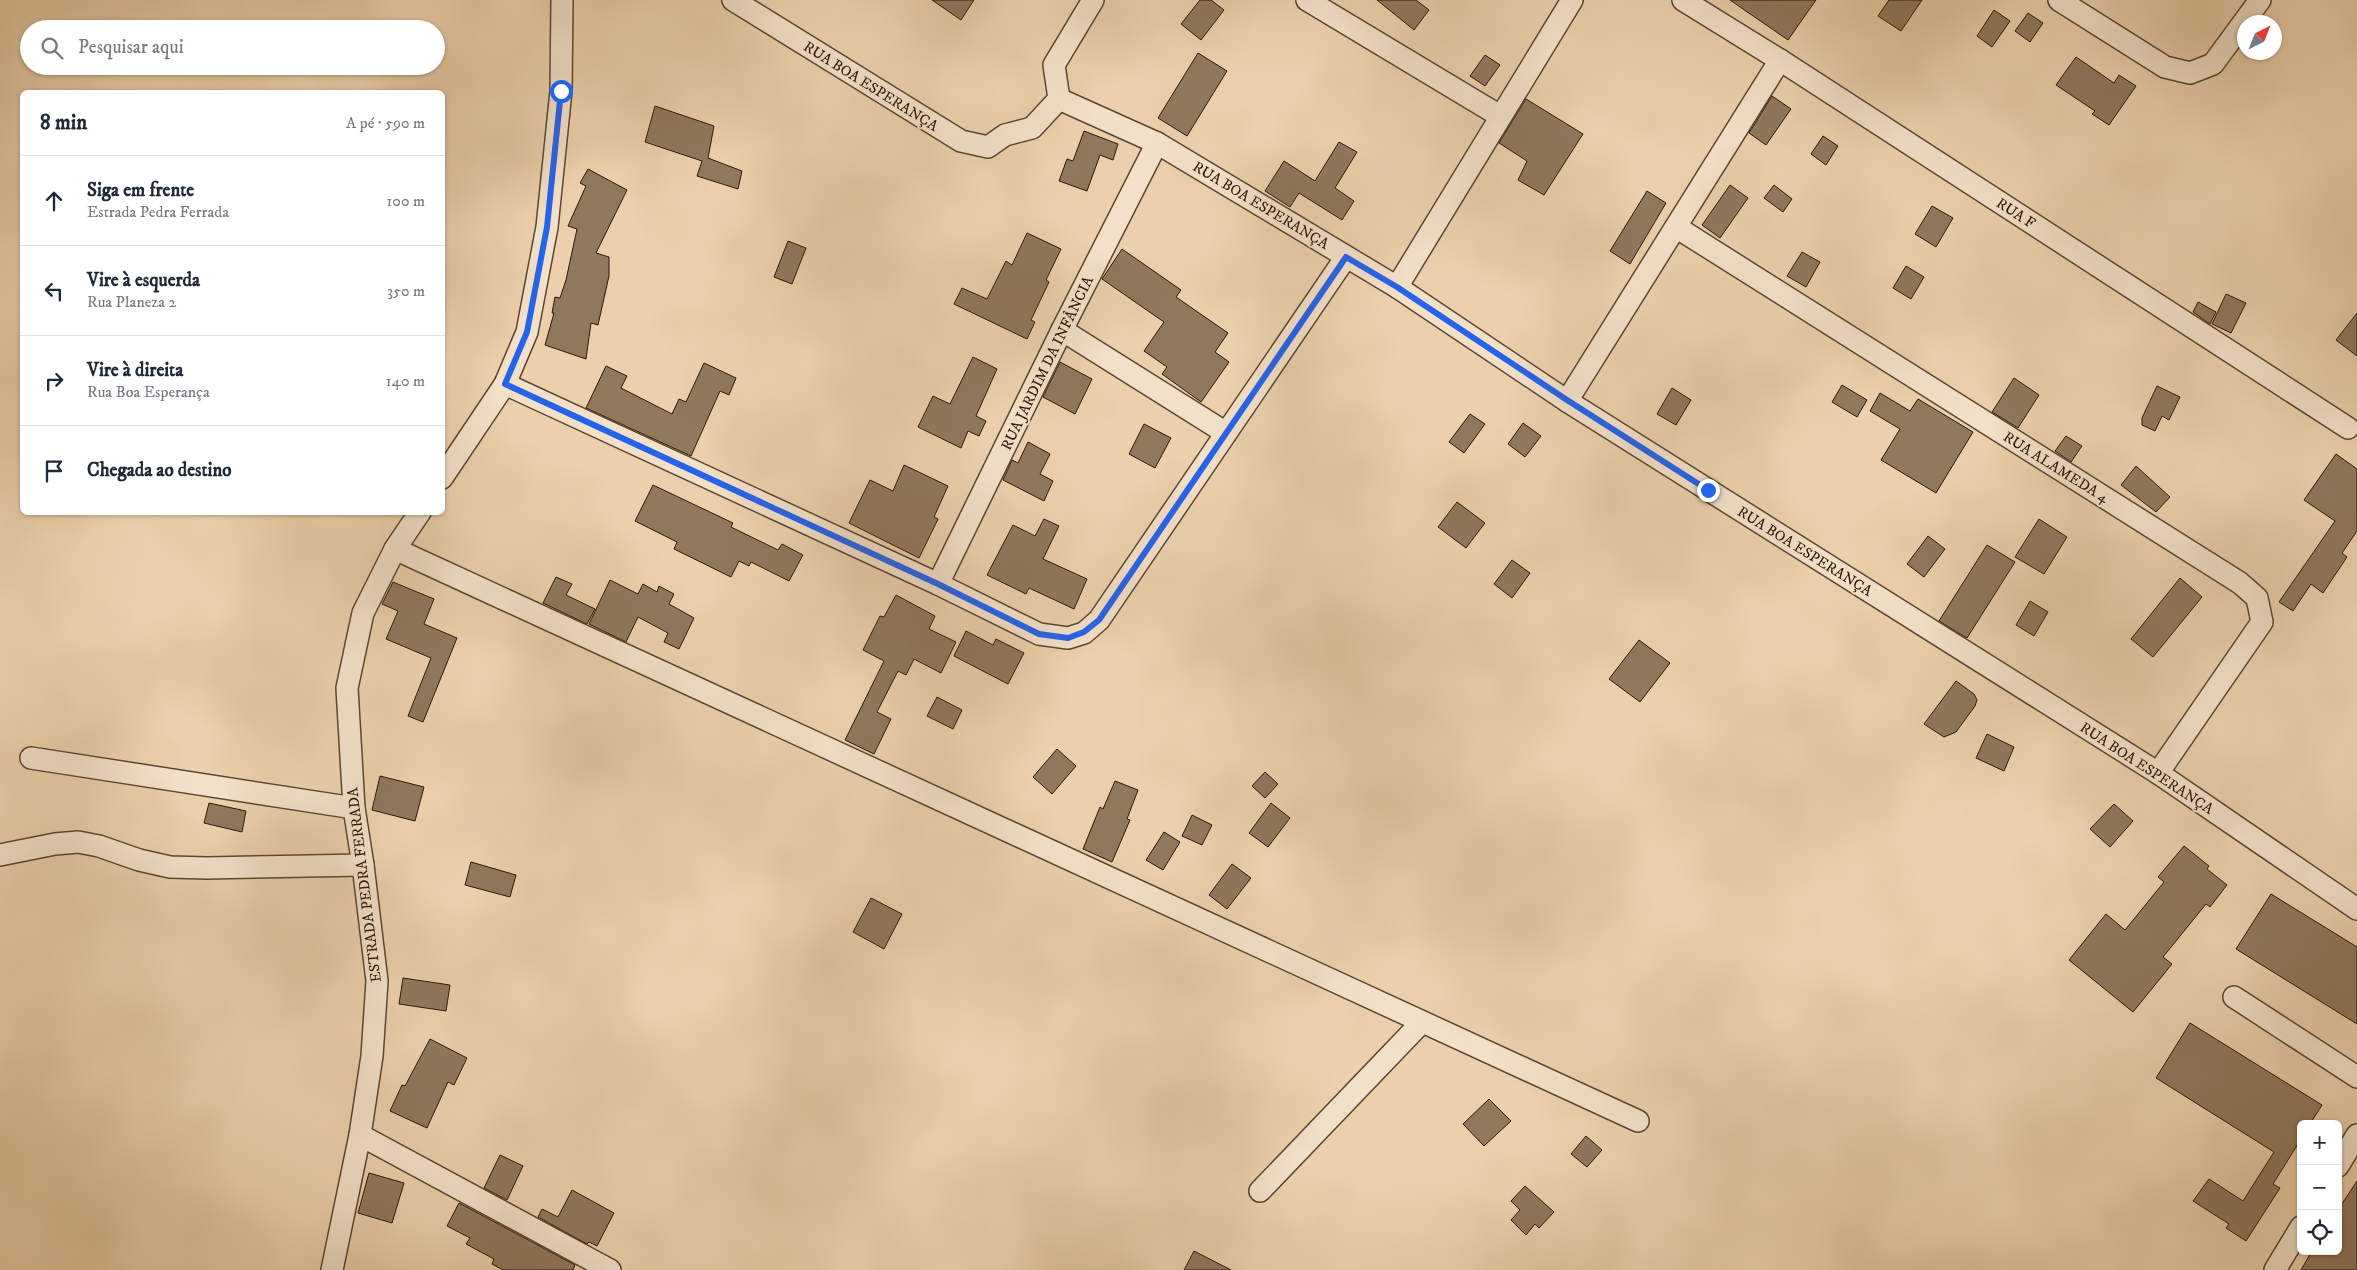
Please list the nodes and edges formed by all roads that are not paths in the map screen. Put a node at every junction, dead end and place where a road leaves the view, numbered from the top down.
1 (562, 0) edge
2 (733, 0) edge
3 (1093, 0) edge
4 (1307, 0) edge
5 (1572, 0) edge
6 (1683, 0) edge
7 (2059, 0) edge
8 (2260, 0) edge
9 (1780, 60) junction
10 (1058, 99) junction
11 (1500, 116) junction
12 (1157, 143) junction
13 (1676, 227) junction
14 (1346, 257) junction
15 (1397, 287) junction
16 (1062, 330) junction
17 (505, 384) junction
18 (1567, 400) junction
19 (2348, 428) dead end
20 (1226, 433) junction
21 (445, 474) edge
22 (418, 515) edge
23 (395, 549) junction
24 (938, 584) junction
25 (31, 758) dead end
26 (2158, 773) junction
27 (354, 808) junction
28 (0, 855) edge
29 (364, 865) junction
30 (2357, 909) edge
31 (2234, 997) dead end
32 (1422, 1022) junction
33 (2357, 1077) edge
34 (1638, 1121) dead end
35 (360, 1135) junction
36 (2357, 1135) edge
37 (2339, 1165) edge
38 (1260, 1191) dead end
39 (2297, 1234) edge
40 (332, 1270) edge
41 (610, 1270) edge
42 (2275, 1270) edge

1 - 17 street
2 - 10 street, RUA BOA ESPERANÇA
3 - 10 street
4 - 11 street
5 - 11 street
6 - 9 street, RUA F
7 - 8 street
9 - 13 street
9 - 19 street, RUA F
10 - 12 street, RUA BOA ESPERANÇA
11 - 15 street
12 - 14 street, RUA BOA ESPERANÇA
12 - 16 street, RUA JARDIM DA INFÂNCIA
13 - 18 street
13 - 26 street, RUA ALAMEDA 4
14 - 15 street, RUA BOA ESPERANÇA
14 - 20 street
15 - 18 street, RUA BOA ESPERANÇA
16 - 20 street
16 - 24 street, RUA JARDIM DA INFÂNCIA
17 - 21 street
17 - 24 street
18 - 26 street, RUA BOA ESPERANÇA
20 - 24 street
22 - 23 street, ESTRADA PEDRA FERRADA
23 - 27 street, ESTRADA PEDRA FERRADA
23 - 32 street
25 - 27 street
26 - 30 street, RUA BOA ESPERANÇA
27 - 29 street, ESTRADA PEDRA FERRADA
28 - 29 street
29 - 35 street, ESTRADA PEDRA FERRADA
31 - 33 street
32 - 34 street
32 - 38 street
35 - 40 street, ESTRADA PEDRA FERRADA
35 - 41 street
36 - 37 street
39 - 42 street

